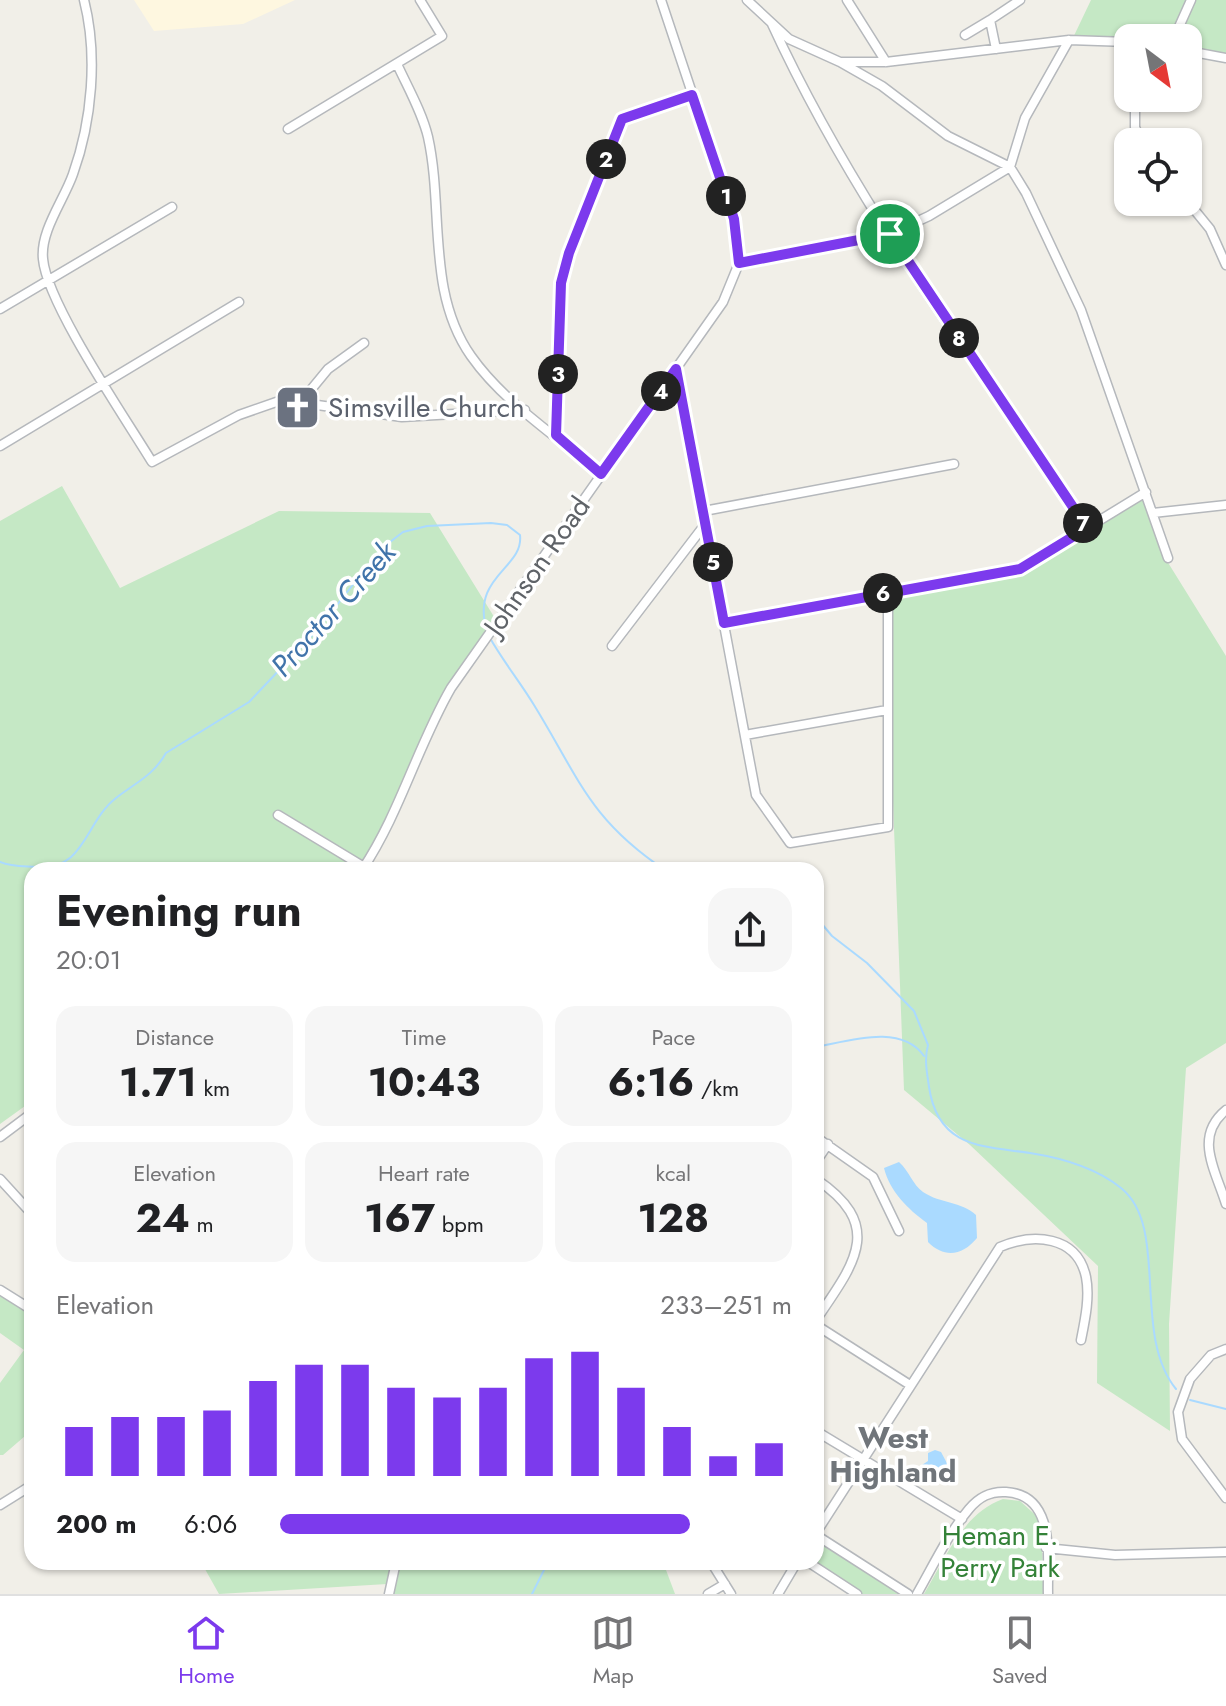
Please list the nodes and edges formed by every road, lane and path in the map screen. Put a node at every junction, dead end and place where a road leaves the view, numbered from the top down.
1 (84, 0) edge
2 (420, 0) edge
3 (661, 0) edge
4 (747, 0) edge
5 (847, 0) edge
6 (1020, 0) edge
7 (1191, 0) edge
8 (990, 20) junction
9 (772, 24) junction
10 (1180, 24) edge
11 (965, 35) dead end
12 (1069, 40) junction
13 (1114, 42) edge
14 (996, 49) junction
15 (1202, 54) edge
16 (1226, 58) edge
17 (840, 62) junction
18 (886, 62) junction
19 (397, 64) junction
20 (692, 95) junction
21 (288, 129) dead end
22 (1010, 167) junction
23 (172, 207) dead end
24 (1199, 216) edge
25 (890, 234) junction
26 (739, 263) junction
27 (1226, 265) edge
28 (48, 282) junction
29 (239, 302) dead end
30 (0, 309) edge
31 (364, 343) dead end
32 (676, 369) junction
33 (104, 382) junction
34 (300, 403) junction
35 (525, 410) junction
36 (556, 435) junction
37 (0, 446) edge
38 (954, 464) dead end
39 (601, 474) junction
40 (1146, 492) junction
41 (1226, 505) edge
42 (704, 511) junction
43 (1153, 513) junction
44 (706, 523) junction
45 (1087, 528) junction
46 (1168, 558) dead end
47 (888, 592) junction
48 (724, 623) junction
49 (612, 646) dead end
50 (887, 710) junction
51 (745, 735) junction
52 (278, 815) dead end
53 (352, 862) edge
54 (367, 862) edge
55 (1226, 1110) edge
56 (24, 1119) edge
57 (0, 1137) edge
58 (824, 1142) edge
59 (828, 1144) junction
60 (824, 1150) edge
61 (0, 1179) edge
62 (824, 1185) edge
63 (1225, 1197) edge
64 (24, 1205) edge
65 (899, 1231) dead end
66 (0, 1290) edge
67 (24, 1305) edge
68 (824, 1309) edge
69 (824, 1327) edge
70 (1081, 1340) dead end
71 (1226, 1349) edge
72 (910, 1385) junction
73 (824, 1436) edge
74 (863, 1461) junction
75 (24, 1490) edge
76 (1226, 1498) edge
77 (0, 1505) edge
78 (962, 1519) junction
79 (824, 1522) edge
80 (824, 1539) edge
81 (1046, 1548) junction
82 (1226, 1552) edge
83 (394, 1570) edge
84 (716, 1570) edge
85 (792, 1570) edge
86 (820, 1570) edge
87 (725, 1584) junction
88 (780, 1591) edge
89 (389, 1594) edge
90 (708, 1594) edge
91 (731, 1594) edge
92 (792, 1594) edge
93 (857, 1594) edge
94 (908, 1594) edge
95 (917, 1594) edge
96 (1048, 1594) edge

1 - 28 street
2 - 19 street
3 - 20 street, Johnson Road
4 - 9 street
5 - 18 street
6 - 8 street
7 - 10 street
8 - 11 street
8 - 14 street
9 - 17 street
9 - 25 street
12 - 13 street
12 - 14 street
12 - 22 street
14 - 18 street
15 - 16 street
17 - 18 street
17 - 22 street
19 - 21 street
19 - 35 street
20 - 26 street, Johnson Road
20 - 36 street
22 - 25 street
22 - 40 street
23 - 28 street
24 - 27 street
25 - 26 street
25 - 45 street
26 - 32 street, Johnson Road
28 - 30 street
28 - 33 street
29 - 33 street
31 - 34 street
32 - 39 street, Johnson Road
32 - 42 street
33 - 34 street
33 - 37 street
34 - 35 street
35 - 36 street
36 - 39 street
38 - 42 street
39 - 54 street, Johnson Road
40 - 43 street
40 - 45 street
41 - 43 street
42 - 44 street
43 - 46 street
44 - 48 street
44 - 49 street
45 - 47 street
47 - 48 street
47 - 50 street
48 - 51 street
50 - 51 street
50 - 51 street
52 - 53 street
55 - 63 street
56 - 57 street
58 - 59 street
59 - 60 street
59 - 65 street
61 - 64 street
62 - 68 street
66 - 67 street
69 - 72 street
70 - 72 street
71 - 76 street
72 - 74 street
73 - 74 street
74 - 78 street
74 - 79 street
75 - 77 street
78 - 81 street
78 - 95 street
80 - 94 street
81 - 82 street
81 - 96 street
83 - 89 street
84 - 87 street
85 - 88 street
86 - 93 street
87 - 90 street
87 - 91 street
88 - 92 street

